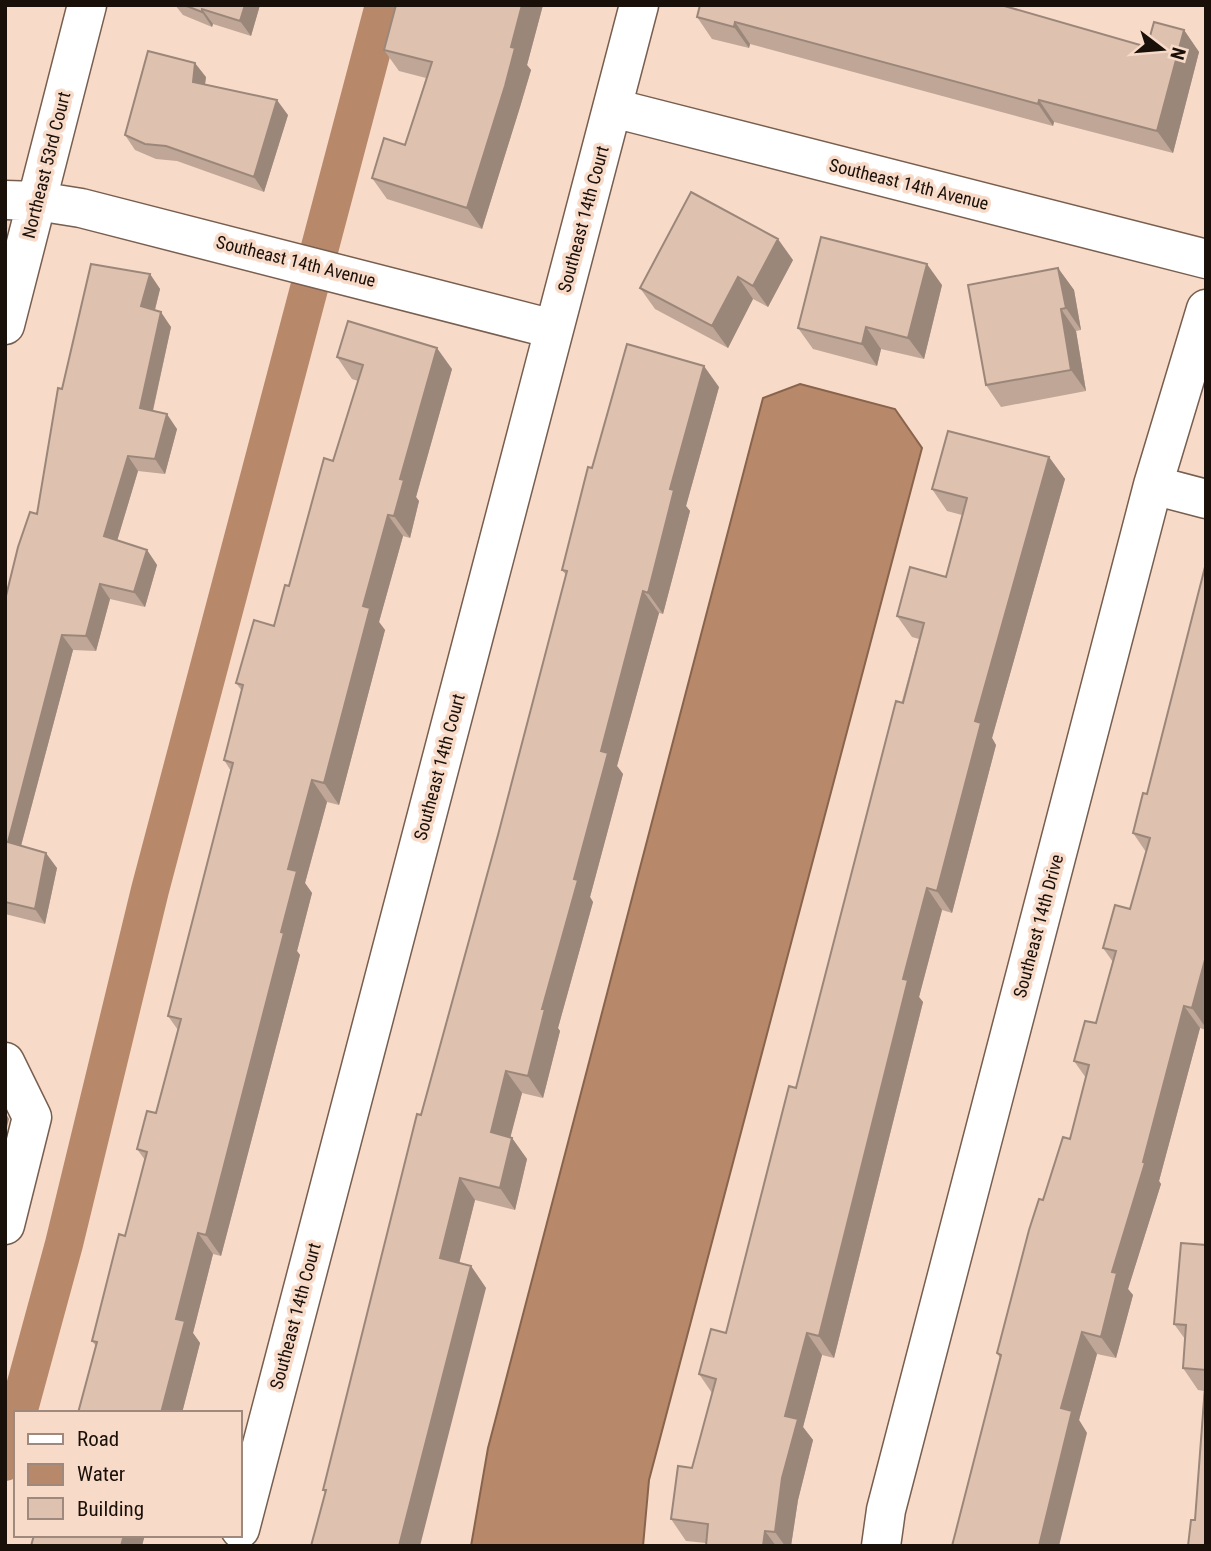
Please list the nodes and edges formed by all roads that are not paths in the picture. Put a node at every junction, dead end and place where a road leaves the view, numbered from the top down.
1 (87, 5) edge
2 (639, 5) edge
3 (613, 108) junction
4 (21, 200) edge
5 (1206, 259) edge
6 (1206, 309) edge
7 (5, 325) edge
8 (553, 328) junction
9 (1153, 485) junction
10 (1206, 499) edge
11 (5, 1062) edge
12 (5, 1225) edge
13 (242, 1521) edge
14 (881, 1546) edge

1 - 4 street, Northeast 53rd Court
2 - 3 street, Southeast 14th Court
3 - 5 street, Southeast 14th Avenue
3 - 8 street, Southeast 14th Court
4 - 7 street, Northeast 53rd Court
4 - 8 street, Southeast 14th Avenue
6 - 9 street, Southeast 14th Drive
8 - 13 street, Southeast 14th Court
9 - 10 street
9 - 14 street, Southeast 14th Drive
11 - 12 street

